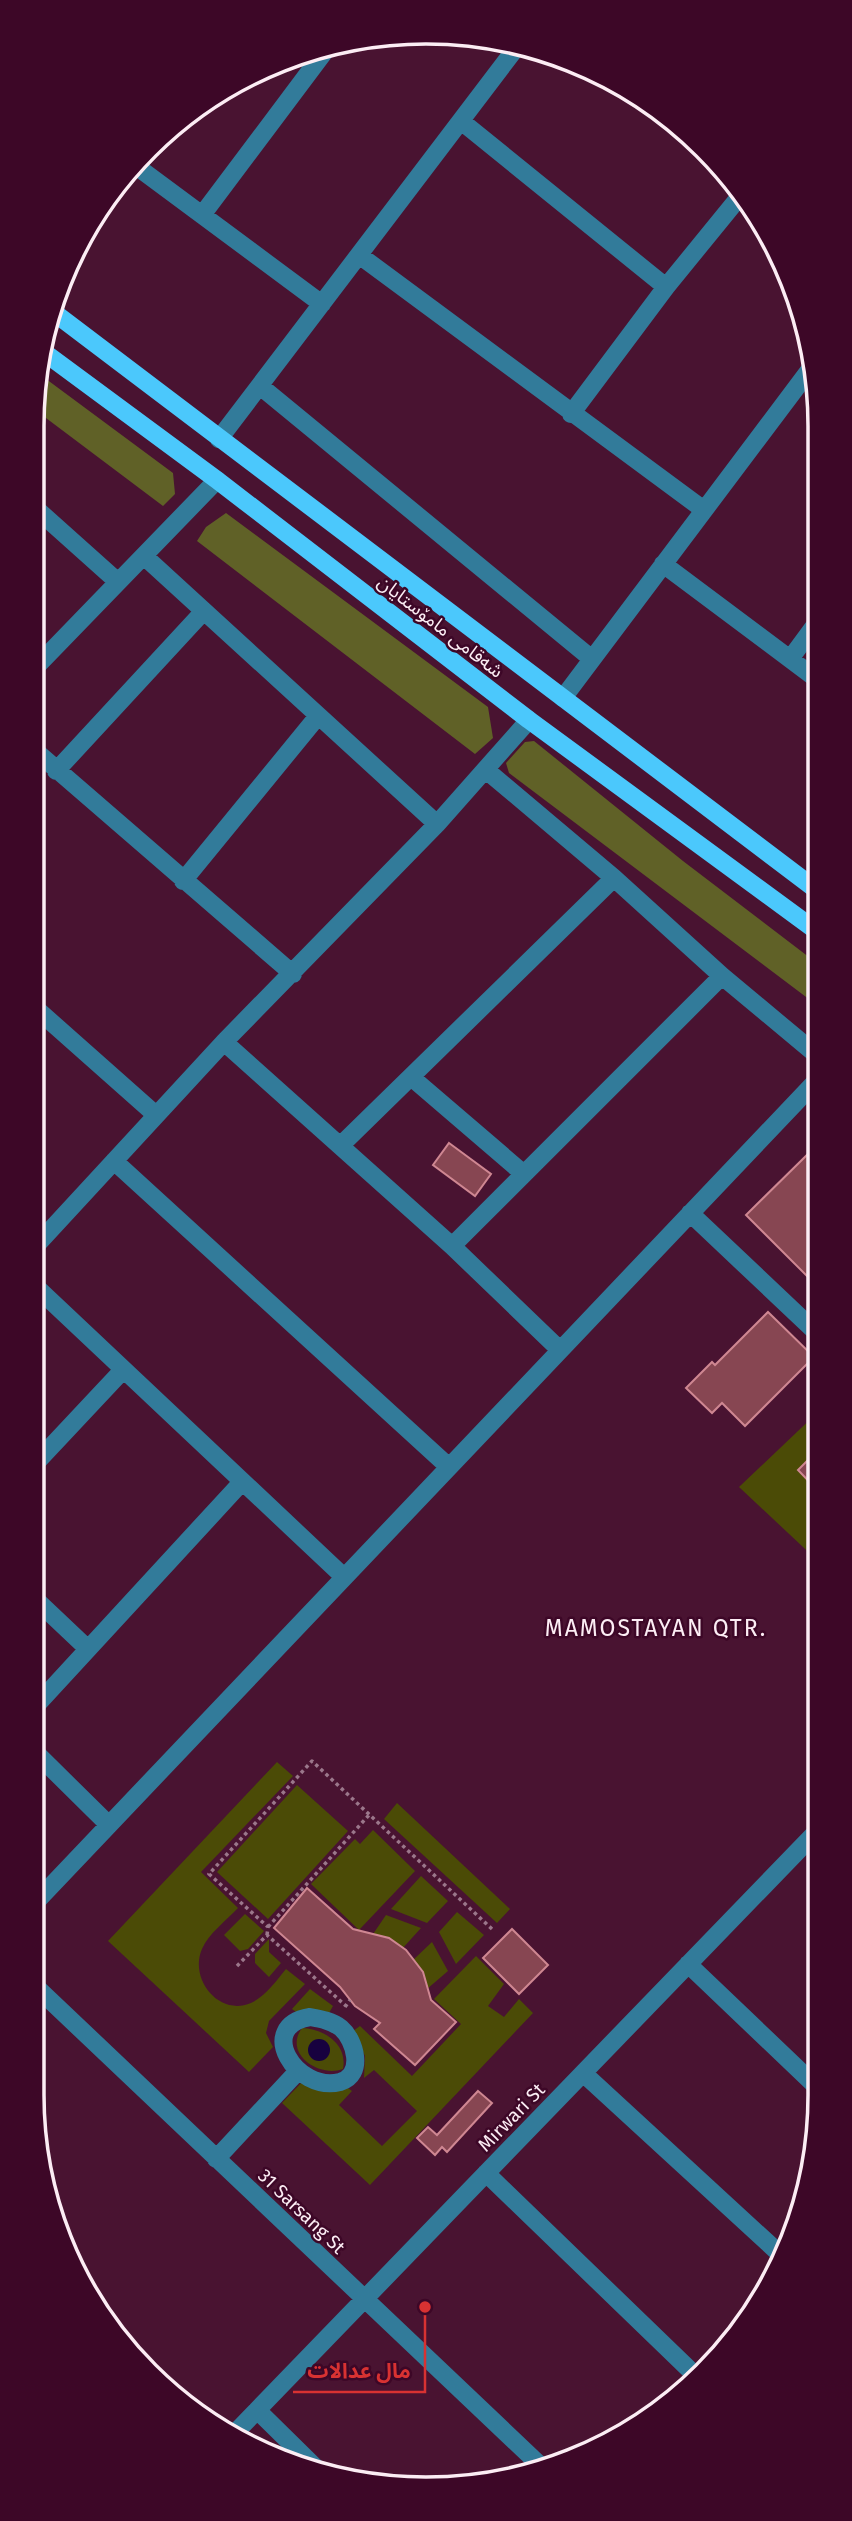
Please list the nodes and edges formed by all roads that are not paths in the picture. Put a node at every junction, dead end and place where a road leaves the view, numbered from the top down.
1 (512, 54) edge
2 (320, 59) edge
3 (461, 121) junction
4 (142, 171) edge
5 (735, 202) edge
6 (202, 215) junction
7 (359, 255) junction
8 (666, 287) junction
9 (322, 304) junction
10 (60, 317) edge
11 (50, 357) edge
12 (805, 376) edge
13 (260, 386) junction
14 (571, 414) junction
15 (219, 439) junction
16 (217, 480) junction
17 (704, 510) junction
18 (44, 516) edge
19 (145, 557) junction
20 (663, 564) junction
21 (118, 582) junction
22 (203, 612) junction
23 (808, 635) edge
24 (44, 659) edge
25 (592, 659) junction
26 (790, 659) junction
27 (808, 672) edge
28 (563, 698) junction
29 (318, 716) junction
30 (529, 720) junction
31 (44, 760) edge
32 (486, 770) junction
33 (56, 771) junction
34 (437, 824) junction
35 (614, 878) junction
36 (183, 881) junction
37 (808, 883) edge
38 (808, 925) edge
39 (293, 974) junction
40 (722, 976) junction
41 (44, 1016) edge
42 (224, 1042) junction
43 (808, 1048) edge
44 (411, 1077) junction
45 (808, 1089) edge
46 (156, 1115) junction
47 (341, 1145) junction
48 (114, 1161) junction
49 (524, 1174) junction
50 (690, 1213) junction
51 (44, 1237) edge
52 (452, 1246) junction
53 (44, 1294) edge
54 (808, 1325) edge
55 (560, 1350) junction
56 (123, 1370) junction
57 (44, 1454) edge
58 (449, 1467) junction
59 (242, 1482) junction
60 (344, 1577) junction
61 (44, 1607) edge
62 (88, 1649) junction
63 (44, 1697) edge
64 (44, 1761) edge
65 (109, 1825) junction
66 (808, 1840) edge
67 (44, 1893) edge
68 (688, 1964) junction
69 (44, 1994) edge
70 (298, 2071) dead end
71 (583, 2073) junction
72 (808, 2075) edge
73 (216, 2159) junction
74 (486, 2173) junction
75 (775, 2250) edge
76 (364, 2299) junction
77 (690, 2370) edge
78 (257, 2410) junction
79 (239, 2428) edge
80 (306, 2458) edge
81 (535, 2461) edge

1 - 3 street
2 - 6 street
3 - 7 street
3 - 8 street
4 - 6 street
5 - 8 street
6 - 9 street
7 - 9 street
7 - 14 street
8 - 14 street
9 - 13 street
10 - 15 main road, شەقامی مامۆستایان
11 - 16 main road, شەقامی مامۆستایان
12 - 17 street
13 - 15 street
13 - 25 street
14 - 17 street
15 - 28 main road, شەقامی مامۆستایان
16 - 19 street
16 - 30 main road, شەقامی مامۆستایان
17 - 20 street
18 - 21 street
19 - 21 street
19 - 22 street
20 - 25 street
20 - 26 street
21 - 24 street
22 - 29 street
22 - 33 street
23 - 26 street
25 - 28 street
26 - 27 street
28 - 37 main road, شەقامی مامۆستایان
29 - 34 street
29 - 36 street
30 - 32 street
30 - 38 main road, شەقامی مامۆستایان
31 - 33 street
32 - 34 street
32 - 35 street
33 - 36 street
34 - 39 street
35 - 40 street
35 - 44 street
36 - 39 street
39 - 42 street
40 - 43 street
40 - 49 street
41 - 46 street
42 - 46 street
42 - 47 street
44 - 47 street
44 - 49 street
45 - 50 street
46 - 48 street
47 - 52 street
48 - 51 street
48 - 58 street
49 - 52 street
50 - 54 street
50 - 55 street
52 - 55 street
53 - 56 street
55 - 58 street
56 - 57 street
56 - 59 street
58 - 60 street
59 - 60 street
59 - 62 street
60 - 65 street
61 - 62 street
62 - 63 street
64 - 65 street
65 - 67 street
66 - 68 street, Mirwari St
68 - 71 street, Mirwari St
68 - 72 street
69 - 73 street, 31 Sarsang St
70 - 73 street
71 - 74 street, Mirwari St
71 - 75 street
73 - 76 street, 31 Sarsang St
74 - 76 street, Mirwari St
74 - 77 street
76 - 78 street, Mirwari St
76 - 81 street, 31 Sarsang St
78 - 79 street, Mirwari St
78 - 80 street

